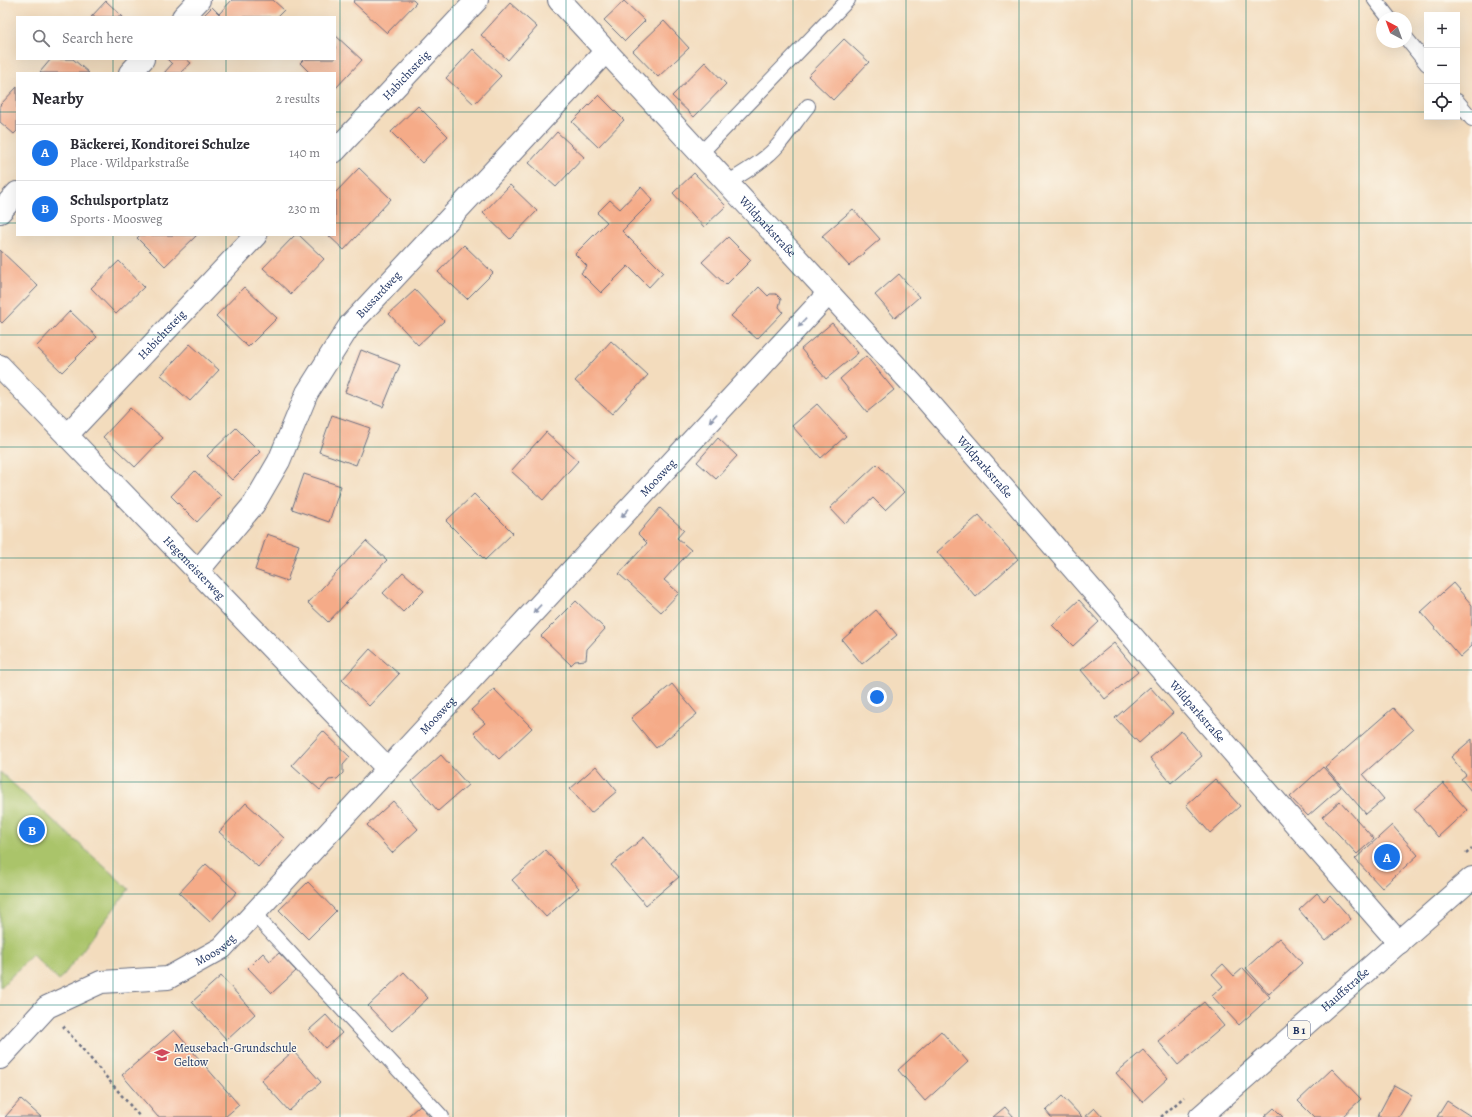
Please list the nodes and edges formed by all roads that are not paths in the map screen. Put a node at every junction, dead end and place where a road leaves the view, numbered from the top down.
1 (199, 0) edge
2 (478, 0) edge
3 (559, 0) edge
4 (848, 0) edge
5 (1375, 0) edge
6 (1384, 12) edge
7 (184, 16) edge
8 (1412, 45) edge
9 (606, 51) junction
10 (142, 60) edge
11 (1424, 60) edge
12 (131, 72) edge
13 (1460, 105) edge
14 (808, 106) dead end
15 (1472, 119) edge
16 (336, 150) edge
17 (700, 154) junction
18 (727, 183) junction
19 (16, 194) edge
20 (0, 212) edge
21 (255, 236) edge
22 (828, 294) junction
23 (0, 366) edge
24 (68, 435) junction
25 (197, 572) junction
26 (388, 769) junction
27 (1472, 878) edge
28 (254, 914) junction
29 (1399, 943) junction
30 (0, 1058) edge
31 (442, 1117) edge
32 (1200, 1117) edge

1 - 7 street
2 - 16 street, Habichtsteig
3 - 9 street, Wildparkstraße
4 - 17 lane
5 - 6 lane
8 - 11 lane
9 - 17 street, Wildparkstraße
9 - 25 street, Bussardweg
10 - 12 street
13 - 15 lane
14 - 18 lane
17 - 18 street, Wildparkstraße
18 - 22 street, Wildparkstraße
19 - 20 street
21 - 24 street, Habichtsteig
22 -> 26 street, Moosweg
22 - 29 street, Wildparkstraße
23 - 24 street, Hegemeisterweg
24 - 25 street, Hegemeisterweg
25 - 26 street, Hegemeisterweg
26 - 28 street, Moosweg
27 - 29 street, Hauffstraße / B 1
28 - 30 street, Moosweg
28 - 31 lane
29 - 32 street, Hauffstraße / B 1

